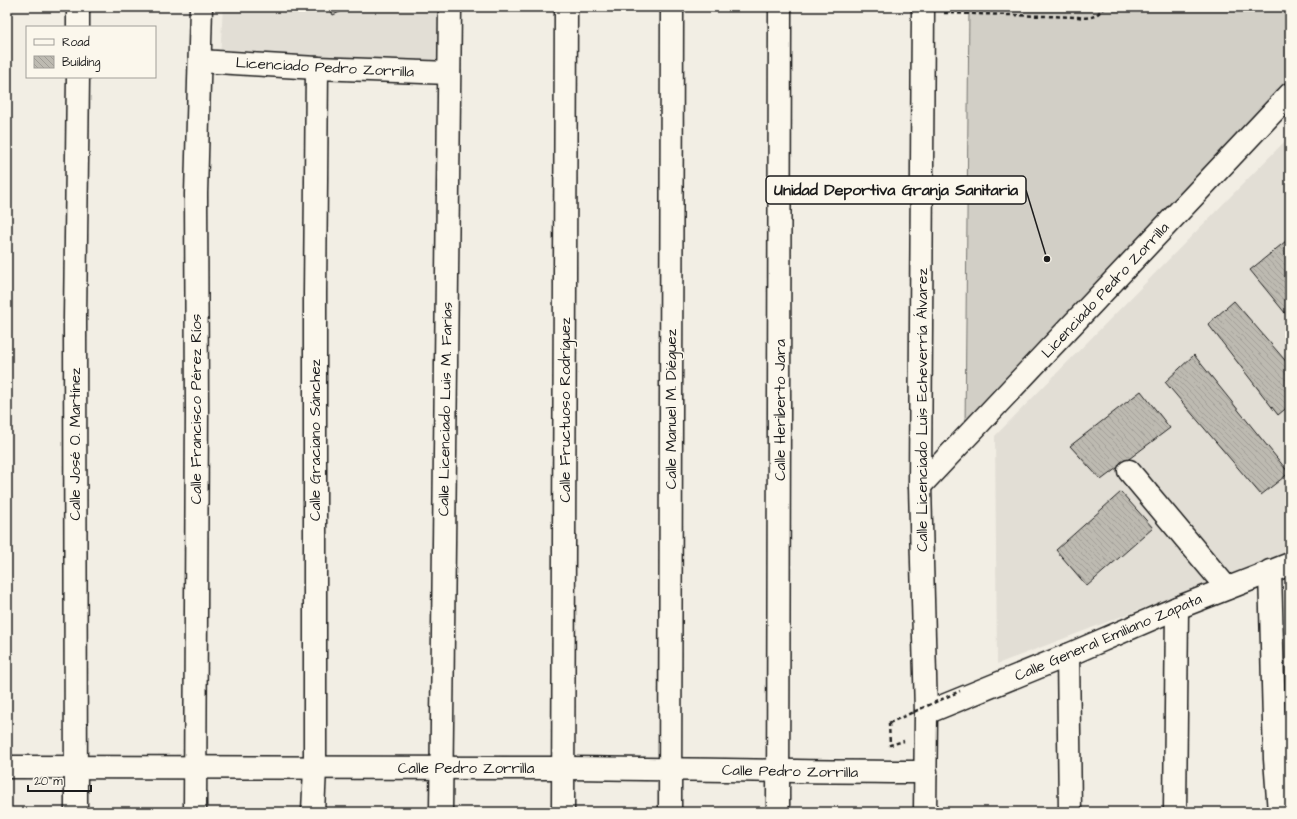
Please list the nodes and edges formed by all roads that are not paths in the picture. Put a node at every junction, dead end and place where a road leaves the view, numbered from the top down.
1 (78, 7) edge
2 (201, 7) edge
3 (450, 7) edge
4 (566, 7) edge
5 (672, 7) edge
6 (780, 7) edge
7 (923, 10) edge
8 (78, 26) edge
9 (200, 61) junction
10 (317, 68) junction
11 (449, 73) junction
12 (78, 78) edge
13 (1290, 94) edge
14 (1129, 471) dead end
15 (920, 486) junction
16 (1290, 564) edge
17 (1270, 571) junction
18 (1227, 588) junction
19 (1177, 608) junction
20 (1068, 655) junction
21 (926, 713) junction
22 (7, 767) edge
23 (196, 767) junction
24 (76, 768) junction
25 (315, 768) junction
26 (441, 768) junction
27 (564, 768) junction
28 (670, 769) junction
29 (779, 772) junction
30 (926, 772) junction
31 (76, 812) edge
32 (195, 812) edge
33 (313, 812) edge
34 (441, 812) edge
35 (563, 812) edge
36 (670, 812) edge
37 (778, 812) edge
38 (925, 812) edge
39 (1070, 812) edge
40 (1175, 812) edge
41 (1279, 812) edge

1 - 8 street
2 - 9 street, Calle Francisco Pérez Ríos
3 - 11 street, Calle Licenciado Luis M. Farías
4 - 27 street, Calle Fructuoso Rodríguez
5 - 28 street, Calle Manuel M. Diéguez
6 - 29 street, Calle Heriberto Jara
7 - 15 street, Calle Licenciado Luis Echeverría Álvarez
9 - 10 street, Licenciado Pedro Zorrilla
9 - 23 street, Calle Francisco Pérez Ríos
10 - 11 street, Licenciado Pedro Zorrilla
10 - 25 street, Calle Graciano Sánchez
11 - 26 street, Calle Licenciado Luis M. Farías
12 - 24 street, Calle José O. Martínez
13 - 15 street, Licenciado Pedro Zorrilla
14 - 18 street
15 - 21 street, Calle Licenciado Luis Echeverría Álvarez
16 - 17 street, Calle General Emiliano Zapata
17 - 18 street, Calle General Emiliano Zapata
17 - 41 street
18 - 19 street, Calle General Emiliano Zapata
19 - 20 street, Calle General Emiliano Zapata
19 - 40 street
20 - 21 street, Calle General Emiliano Zapata
20 - 39 street
21 - 30 street, Calle Licenciado Luis Echeverría Álvarez
22 - 24 street, Calle Pedro Zorrilla
23 - 24 street, Calle Pedro Zorrilla
23 - 25 street, Calle Pedro Zorrilla
23 - 32 street, Calle Francisco Pérez Ríos
24 - 31 street, Calle José O. Martínez
25 - 26 street, Calle Pedro Zorrilla
25 - 33 street, Calle Graciano Sánchez
26 - 27 street, Calle Pedro Zorrilla
26 - 34 street, Calle Licenciado Luis M. Farías
27 - 28 street, Calle Pedro Zorrilla
27 - 35 street, Calle Fructuoso Rodríguez
28 - 29 street, Calle Pedro Zorrilla
28 - 36 street, Calle Manuel M. Diéguez
29 - 30 street, Calle Pedro Zorrilla
29 - 37 street, Calle Heriberto Jara
30 - 38 street, Calle Licenciado Luis Echeverría Álvarez

